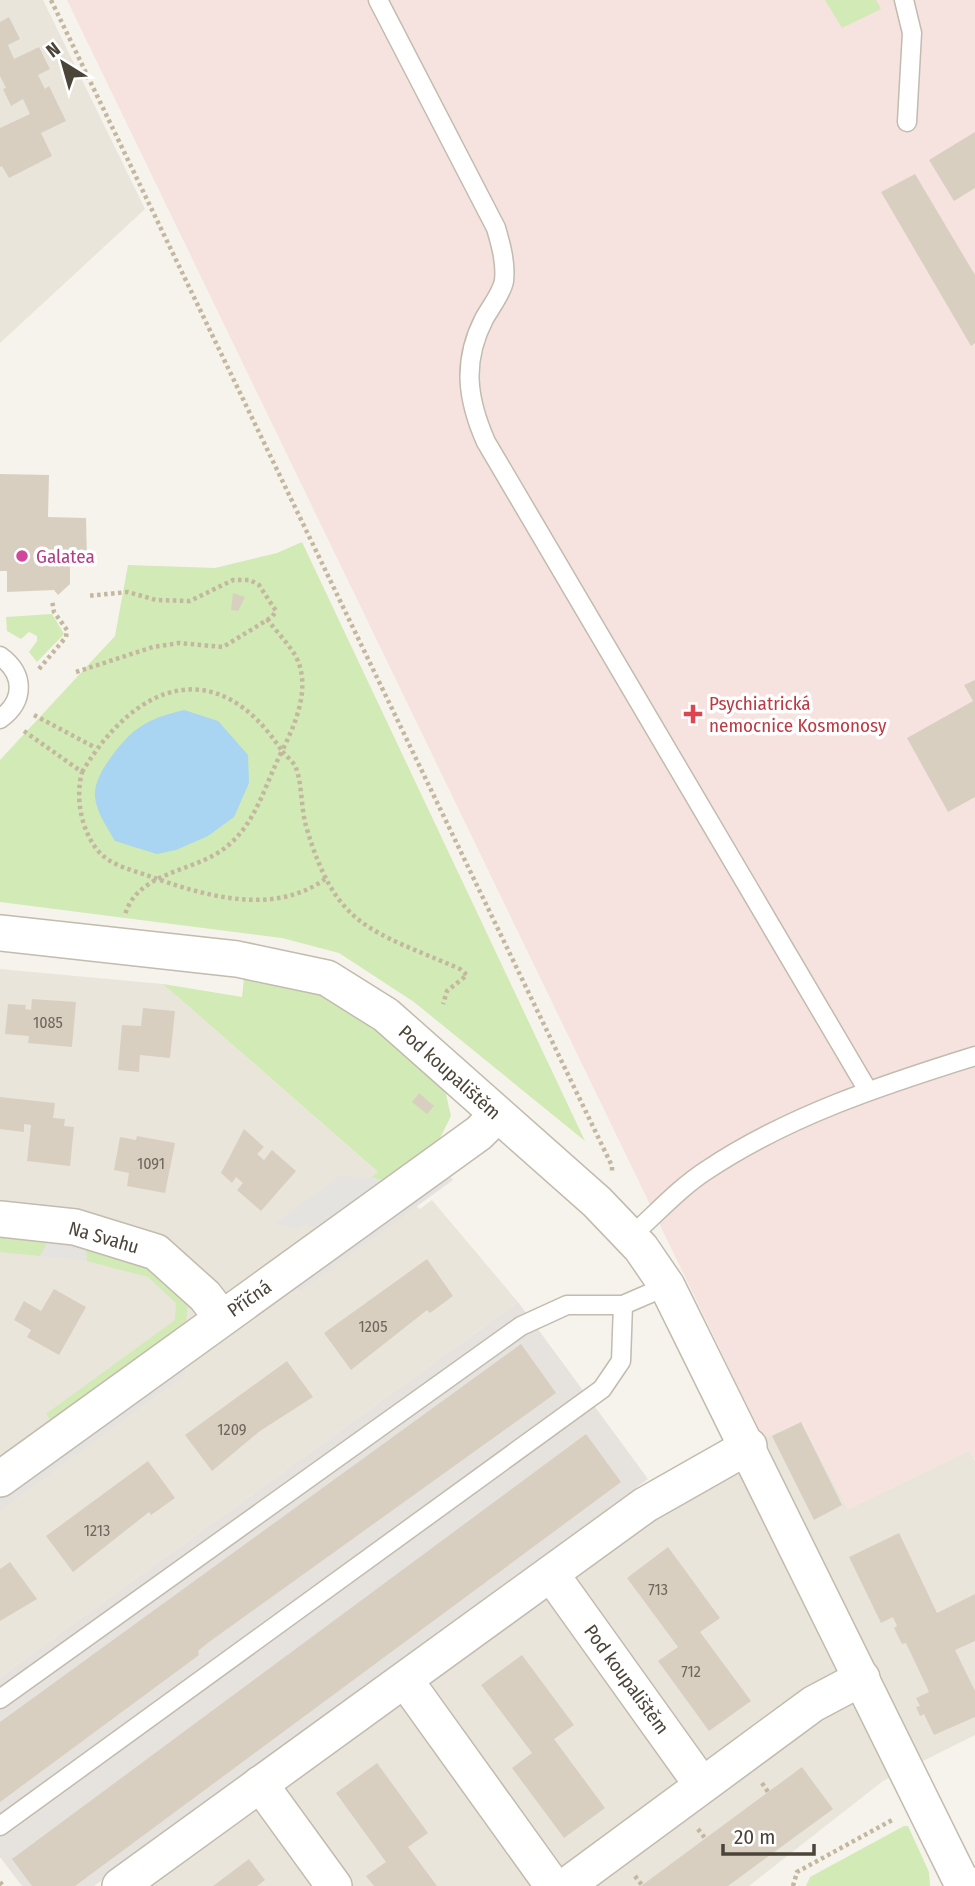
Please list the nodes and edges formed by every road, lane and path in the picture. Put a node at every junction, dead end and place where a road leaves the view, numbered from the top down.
1 (51, 0) edge
2 (378, 0) edge
3 (904, 0) edge
4 (907, 122) dead end
5 (87, 596) dead end
6 (52, 600) dead end
7 (267, 620) junction
8 (0, 656) edge
9 (31, 662) dead end
10 (76, 672) dead end
11 (33, 715) dead end
12 (0, 719) edge
13 (20, 728) dead end
14 (96, 748) junction
15 (282, 751) junction
16 (82, 772) junction
17 (155, 878) junction
18 (324, 879) junction
19 (124, 923) dead end
20 (0, 933) edge
21 (443, 1004) dead end
22 (975, 1056) edge
23 (867, 1089) junction
24 (497, 1115) junction
25 (597, 1202) junction
26 (0, 1219) edge
27 (630, 1237) junction
28 (667, 1286) junction
29 (623, 1305) junction
30 (222, 1318) junction
31 (749, 1446) junction
32 (0, 1479) edge
33 (551, 1574) junction
34 (862, 1678) junction
35 (405, 1680) junction
36 (0, 1699) edge
37 (260, 1784) junction
38 (702, 1785) junction
39 (923, 1803) junction
40 (0, 1826) edge
41 (120, 1886) edge
42 (334, 1886) edge
43 (553, 1886) edge
44 (565, 1886) edge
45 (793, 1886) edge
46 (968, 1886) edge

1 - 25 path
2 - 23 lane
3 - 4 lane
5 - 7 path
6 - 9 path
7 - 10 path
7 - 15 path
8 - 12 lane
11 - 14 path
13 - 16 path
14 - 15 path
14 - 16 path
15 - 17 path
15 - 18 path
16 - 17 path
17 - 18 path
17 - 19 path
18 - 21 path
20 - 24 street, Pod koupalištěm
22 - 23 lane
23 - 27 lane
24 - 25 street, Pod koupalištěm
24 - 30 street, Příčná
25 - 27 street, Pod koupalištěm
26 - 30 street, Na Svahu
27 - 28 street, Pod koupalištěm
28 - 29 lane
28 - 31 street, Pod koupalištěm
29 - 36 lane
29 - 40 lane
30 - 32 street, Příčná
31 - 33 street
31 - 34 street, Pod koupalištěm
33 - 35 street
33 - 38 street, Pod koupalištěm
34 - 38 street
34 - 39 street, Pod koupalištěm
35 - 37 street
35 - 43 street
37 - 41 street
37 - 42 street
38 - 44 street
39 - 45 path
39 - 46 street, Pod koupalištěm

